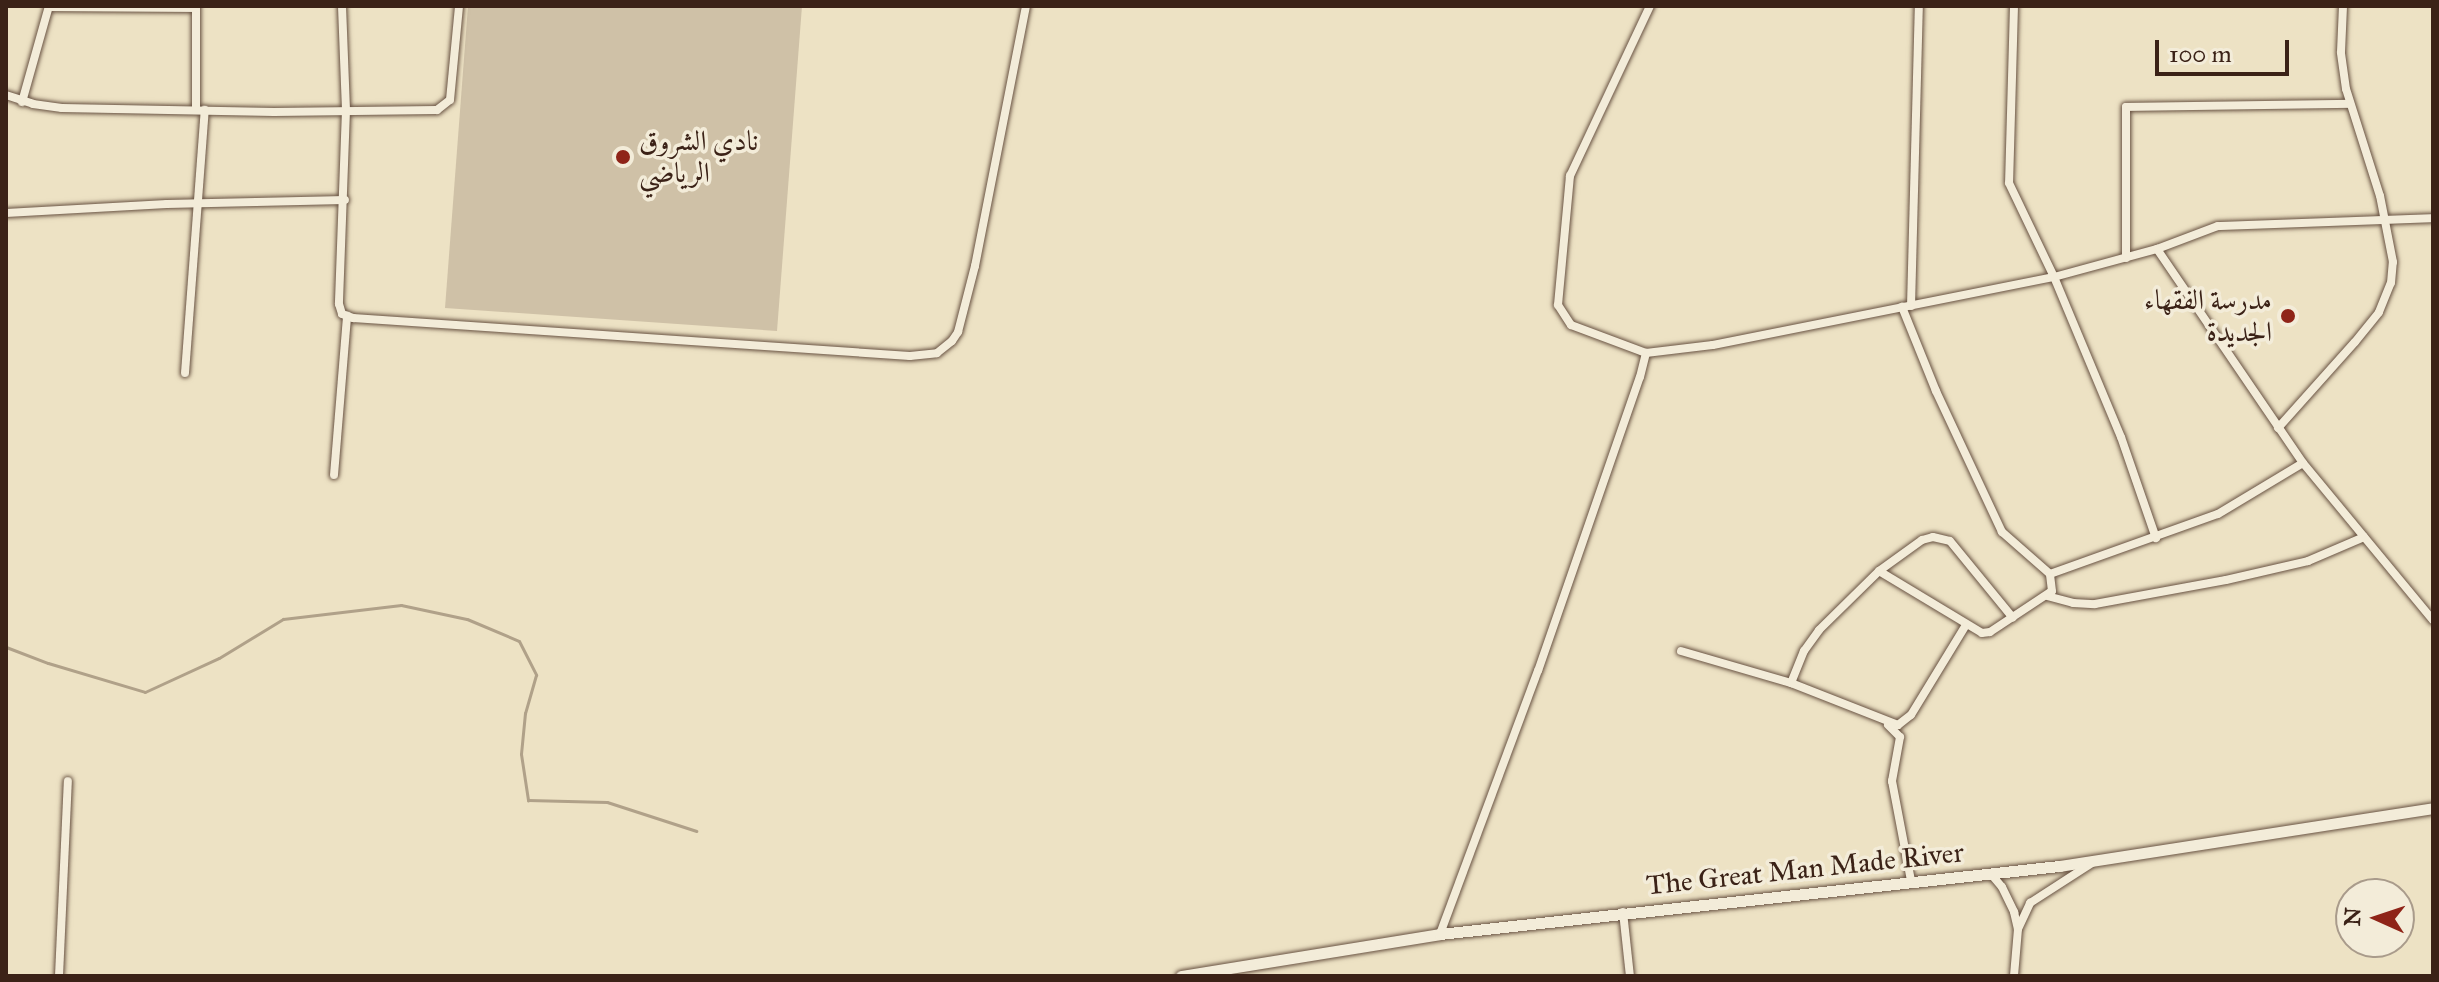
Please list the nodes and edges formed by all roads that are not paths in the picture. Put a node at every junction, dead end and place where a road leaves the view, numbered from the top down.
1 (342, 6) edge
2 (459, 6) edge
3 (1026, 6) edge
4 (1650, 6) edge
5 (1919, 6) edge
6 (2014, 6) edge
7 (2343, 6) edge
8 (49, 7) edge
9 (196, 7) edge
10 (9, 97) edge
11 (22, 102) junction
12 (2350, 104) junction
13 (6, 109) edge
14 (200, 110) junction
15 (346, 110) junction
16 (345, 200) junction
17 (198, 203) junction
18 (6, 213) edge
19 (2433, 218) edge
20 (2385, 220) junction
21 (2157, 249) junction
22 (2126, 258) junction
23 (2054, 277) junction
24 (1906, 306) junction
25 (347, 316) junction
26 (1646, 353) junction
27 (185, 373) dead end
28 (2278, 428) junction
29 (2303, 463) junction
30 (334, 475) dead end
31 (2364, 537) junction
32 (2156, 538) junction
33 (1879, 571) junction
34 (2050, 574) junction
35 (2047, 596) junction
36 (2013, 618) junction
37 (2433, 620) edge
38 (1966, 625) junction
39 (1681, 651) dead end
40 (1791, 683) junction
41 (1884, 721) junction
42 (68, 781) dead end
43 (2433, 808) edge
44 (2099, 859) junction
45 (1991, 874) junction
46 (1911, 881) junction
47 (1623, 912) junction
48 (2018, 929) junction
49 (1440, 934) junction
50 (59, 976) edge
51 (1181, 976) edge
52 (1630, 976) edge
53 (2014, 976) edge

1 - 15 street
2 - 15 street
3 - 25 street
4 - 26 street
5 - 24 street
6 - 23 street
7 - 12 street
8 - 9 street
8 - 11 street
9 - 14 street
10 - 11 street
10 - 13 street
11 - 14 street
12 - 20 street
12 - 22 street
14 - 15 street
14 - 17 street
15 - 16 street
16 - 17 street
16 - 25 street
17 - 18 street
17 - 27 street
19 - 20 street
20 - 21 street
20 - 28 street
21 - 22 street
21 - 28 street
22 - 23 street
23 - 24 street
23 - 32 street
24 - 26 street
24 - 34 street
25 - 30 street
26 - 49 street
28 - 29 street
29 - 31 street
29 - 32 street
31 - 35 street
31 - 37 street
32 - 34 street
33 - 36 street
33 - 38 street
33 - 40 street
34 - 35 street
35 - 36 street
36 - 38 street
38 - 41 street
39 - 40 street
40 - 41 street
41 - 46 street
42 - 50 street
43 - 44 main road, The Great Man Made River
44 - 45 main road, The Great Man Made River
44 - 48 street
45 - 46 main road, The Great Man Made River
45 - 48 street
46 - 47 main road, The Great Man Made River
47 - 49 main road, The Great Man Made River
47 - 52 street
48 - 53 street
49 - 51 main road, The Great Man Made River

